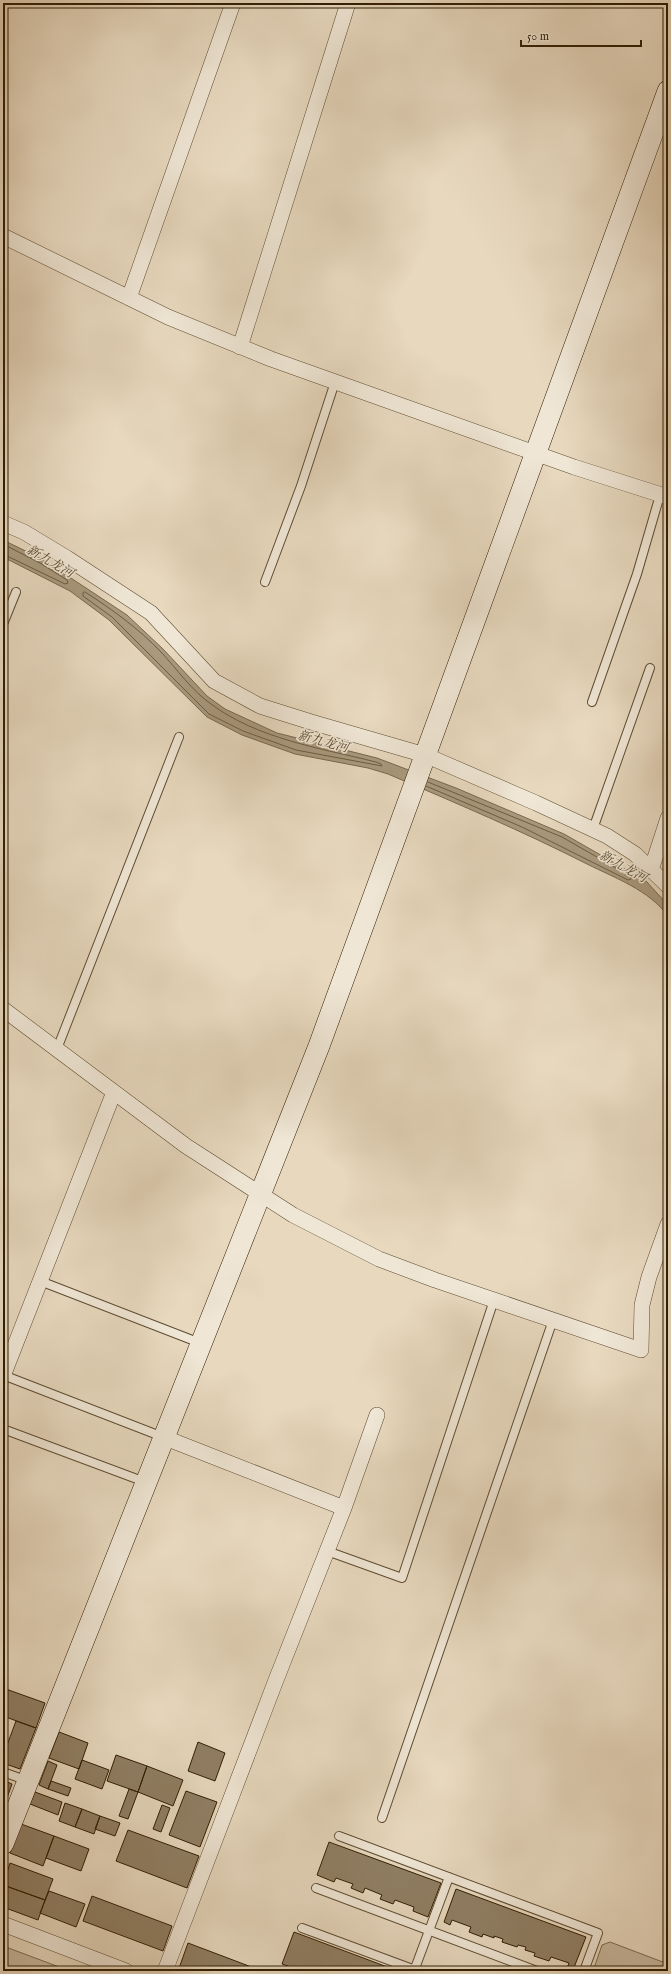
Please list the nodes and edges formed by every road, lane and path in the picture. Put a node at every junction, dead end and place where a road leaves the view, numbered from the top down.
1 (234, 3) edge
2 (348, 3) edge
3 (668, 91) edge
4 (3, 236) edge
5 (129, 298) junction
6 (240, 346) junction
7 (335, 382) junction
8 (536, 453) junction
9 (664, 496) edge
10 (3, 523) edge
11 (264, 582) dead end
12 (16, 592) dead end
13 (3, 624) edge
14 (650, 668) dead end
15 (592, 702) dead end
16 (179, 737) dead end
17 (426, 755) junction
18 (668, 818) edge
19 (593, 830) junction
20 (651, 870) junction
21 (668, 886) edge
22 (3, 1009) edge
23 (57, 1049) junction
24 (114, 1092) junction
25 (260, 1194) junction
26 (668, 1224) edge
27 (40, 1281) junction
28 (494, 1300) junction
29 (553, 1320) junction
30 (200, 1343) junction
31 (3, 1375) edge
32 (377, 1415) dead end
33 (3, 1429) edge
34 (163, 1437) junction
35 (145, 1482) junction
36 (344, 1508) junction
37 (327, 1551) junction
38 (3, 1772) edge
39 (28, 1781) junction
40 (382, 1818) dead end
41 (340, 1836) dead end
42 (3, 1844) edge
43 (449, 1877) junction
44 (316, 1888) dead end
45 (3, 1924) edge
46 (302, 1928) dead end
47 (429, 1930) junction
48 (415, 1970) edge
49 (126, 1971) edge
50 (165, 1971) edge
51 (537, 1971) edge
52 (584, 1971) edge

1 - 5 street
2 - 6 street
3 - 8 street
4 - 5 street
5 - 6 street
6 - 7 street
7 - 8 street
7 - 11 lane
8 - 9 street
8 - 17 street
9 - 15 lane
10 - 17 street
12 - 13 lane
14 - 19 lane
16 - 23 lane
17 - 19 street
17 - 25 street
18 - 20 street
19 - 20 street
20 - 21 street
22 - 23 street
23 - 24 street
24 - 25 street
24 - 27 street
25 - 28 street
25 - 30 street
26 - 29 street
27 - 30 lane
27 - 31 street
28 - 29 street
28 - 37 lane
29 - 40 lane
30 - 34 street
31 - 34 lane
32 - 36 street
33 - 35 lane
34 - 35 street
34 - 36 street
35 - 39 street
36 - 37 street
37 - 50 street
38 - 39 lane
39 - 42 street
41 - 43 lane
43 - 47 lane
43 - 52 lane
44 - 47 lane
45 - 49 street
46 - 48 lane
47 - 48 lane
47 - 51 lane

